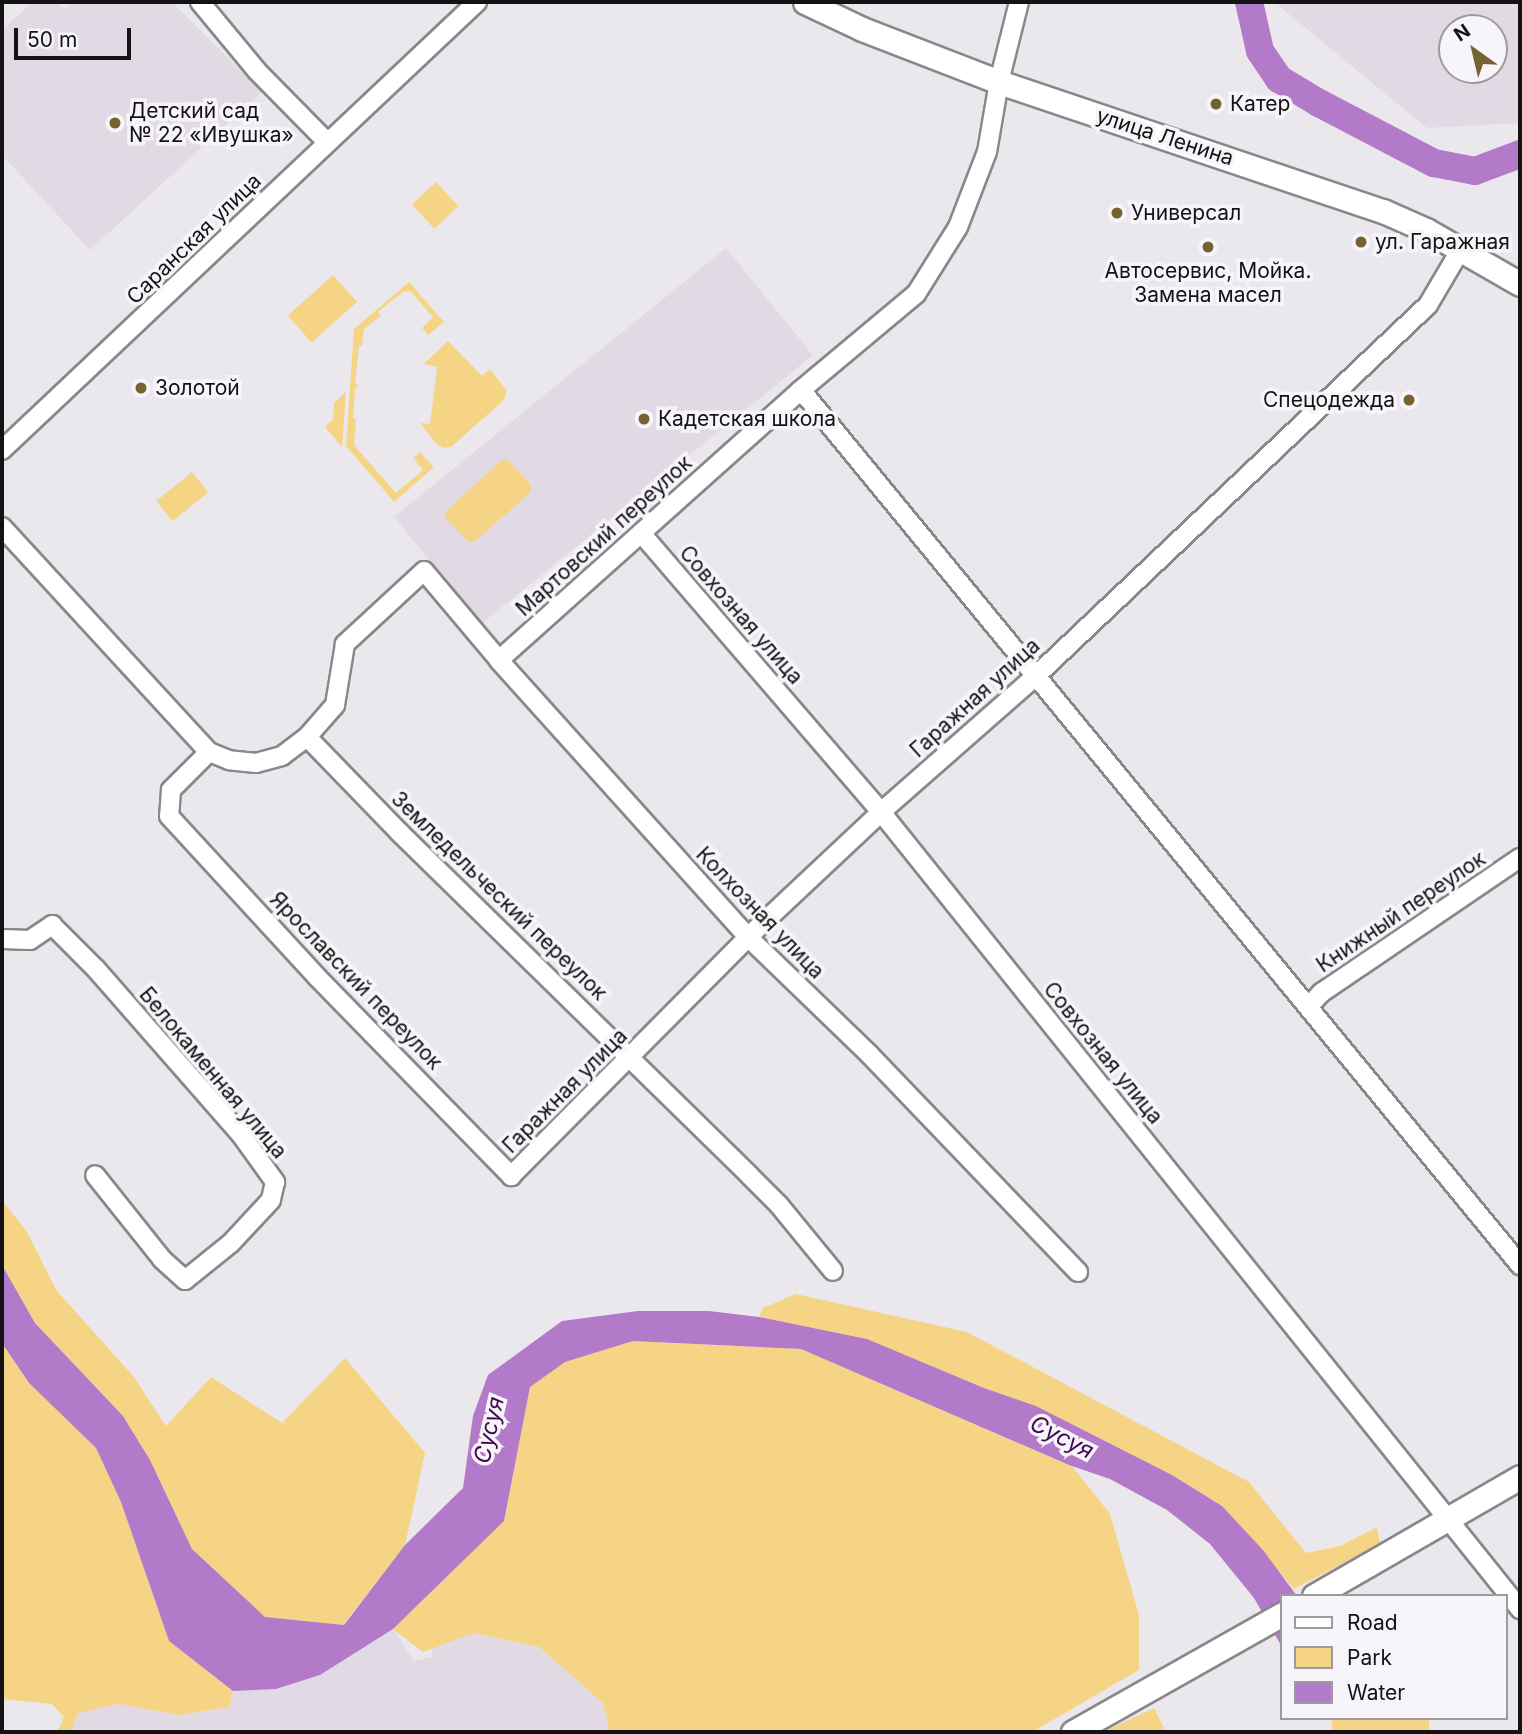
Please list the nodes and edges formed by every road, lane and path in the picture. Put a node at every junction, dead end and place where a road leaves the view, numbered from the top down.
1 (200, 2) edge
2 (477, 2) edge
3 (805, 2) edge
4 (1019, 2) edge
5 (999, 82) junction
6 (327, 142) junction
7 (1461, 249) junction
8 (1520, 284) edge
9 (802, 390) junction
10 (2, 450) edge
11 (2, 527) edge
12 (641, 533) junction
13 (499, 660) junction
14 (1038, 674) junction
15 (307, 737) junction
16 (209, 752) junction
17 (880, 813) junction
18 (1519, 860) edge
19 (748, 937) junction
20 (2, 939) edge
21 (1309, 1006) junction
22 (631, 1058) junction
23 (95, 1175) dead end
24 (511, 1176) joint
25 (1520, 1265) edge
26 (833, 1271) dead end
27 (1078, 1272) dead end
28 (1520, 1477) edge
29 (1449, 1520) junction
30 (1317, 1594) edge
31 (1520, 1609) edge
32 (1280, 1615) edge
33 (1073, 1732) edge

1 - 6 street
2 - 6 street, Саранская улица
3 - 5 main road, улица Ленина
4 - 5 street, Мартовский переулок
5 - 7 main road, улица Ленина
5 - 9 street, Мартовский переулок
6 - 10 street, Саранская улица
7 - 8 main road, улица Ленина
7 - 14 street, Гаражная улица
9 - 12 street, Мартовский переулок
9 - 14 street
11 - 16 street
12 - 13 street, Мартовский переулок
12 - 17 street, Совхозная улица
13 - 15 street, Колхозная улица
13 - 19 street, Колхозная улица
14 - 17 street, Гаражная улица
14 - 21 street
15 - 16 street
15 - 22 street, Земледельческий переулок
16 - 24 street, Ярославский переулок
17 - 19 street, Гаражная улица
17 - 29 street, Совхозная улица
18 - 21 street, Книжный переулок
19 - 22 street, Гаражная улица
19 - 27 street, Колхозная улица
20 - 23 street, Белокаменная улица
21 - 25 street
22 - 24 street, Гаражная улица
22 - 26 street, Земледельческий переулок
28 - 29 main road
29 - 30 main road
29 - 31 street, Совхозная улица
32 - 33 main road

